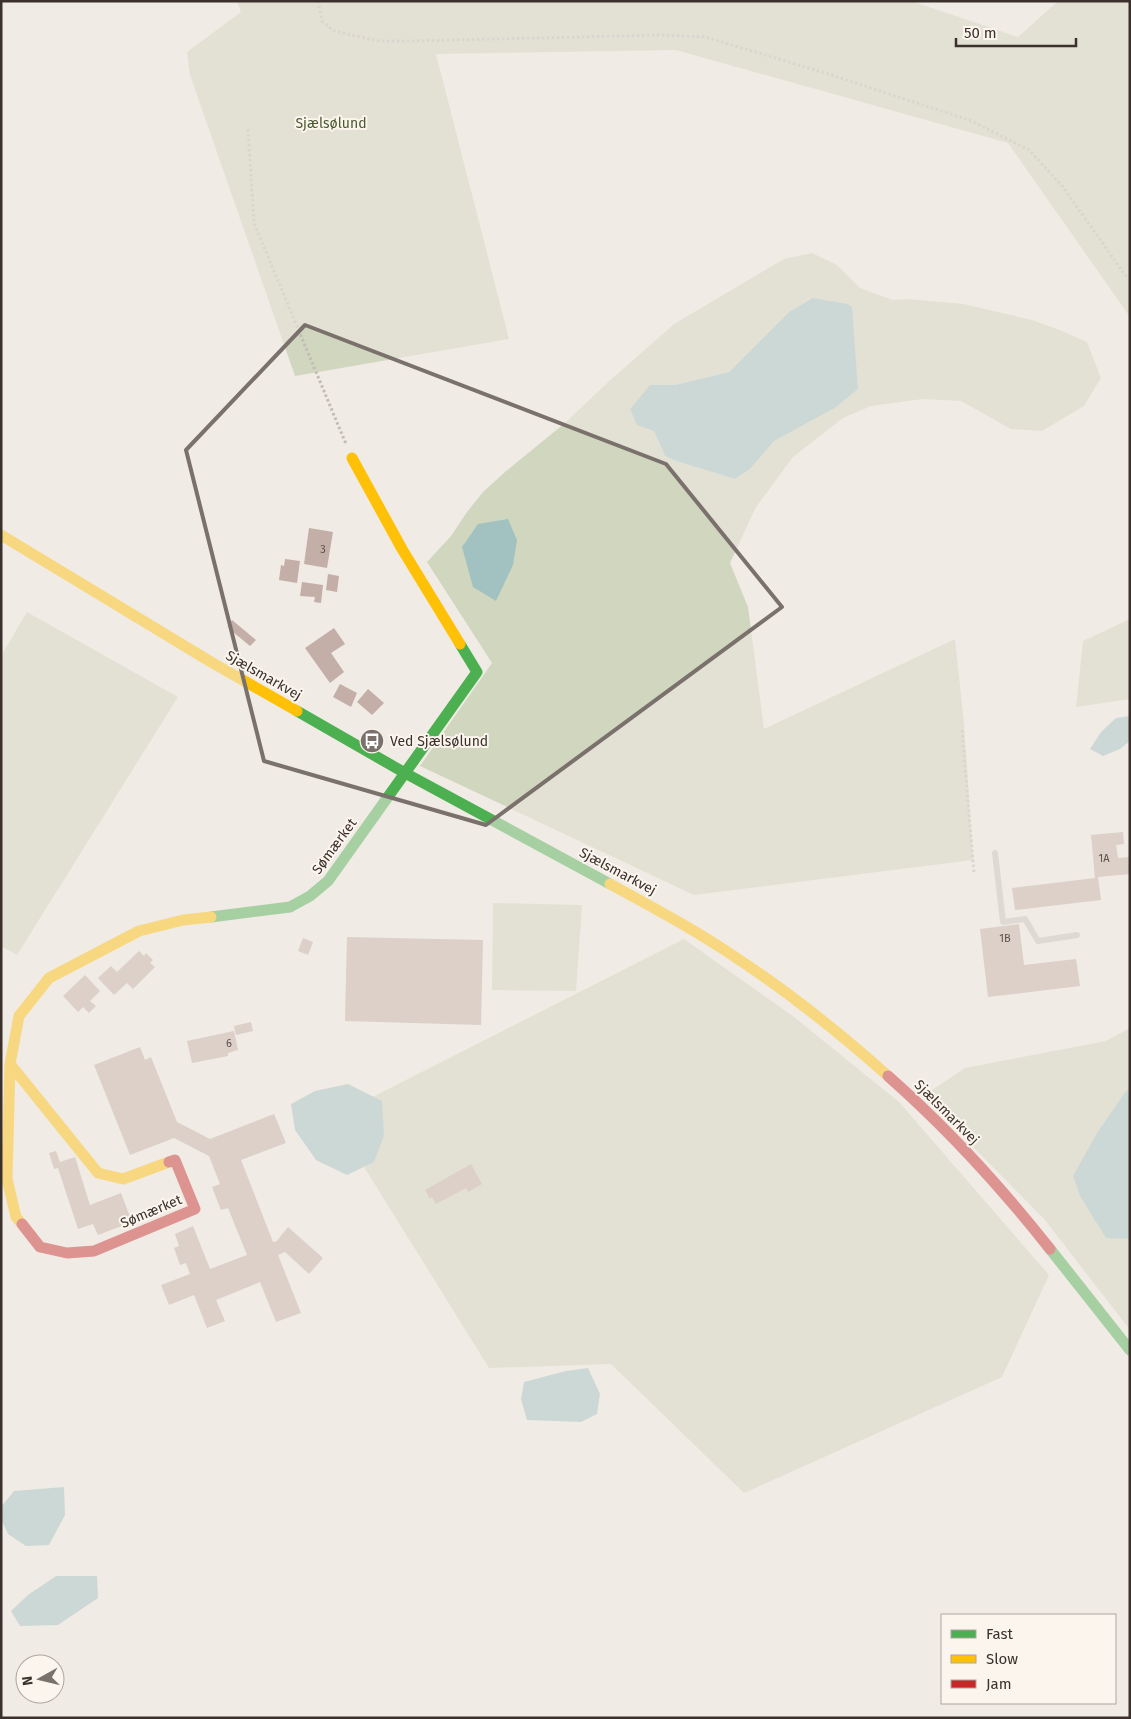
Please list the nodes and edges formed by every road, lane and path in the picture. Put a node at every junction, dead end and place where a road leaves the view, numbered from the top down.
1 (318, 1) edge
2 (248, 129) dead end
3 (1130, 282) edge
4 (352, 458) joint
5 (1, 535) edge
6 (962, 730) dead end
7 (405, 773) junction
8 (995, 853) dead end
9 (974, 873) dead end
10 (1077, 936) dead end
11 (10, 1064) junction
12 (1130, 1350) edge

1 - 3 path
2 - 4 path
4 - 7 street
5 - 7 street, Sjælsmarkvej
6 - 9 path
7 - 11 street, Sømærket
7 - 12 street, Sjælsmarkvej
8 - 10 lane
11 - 11 street, Sømærket

